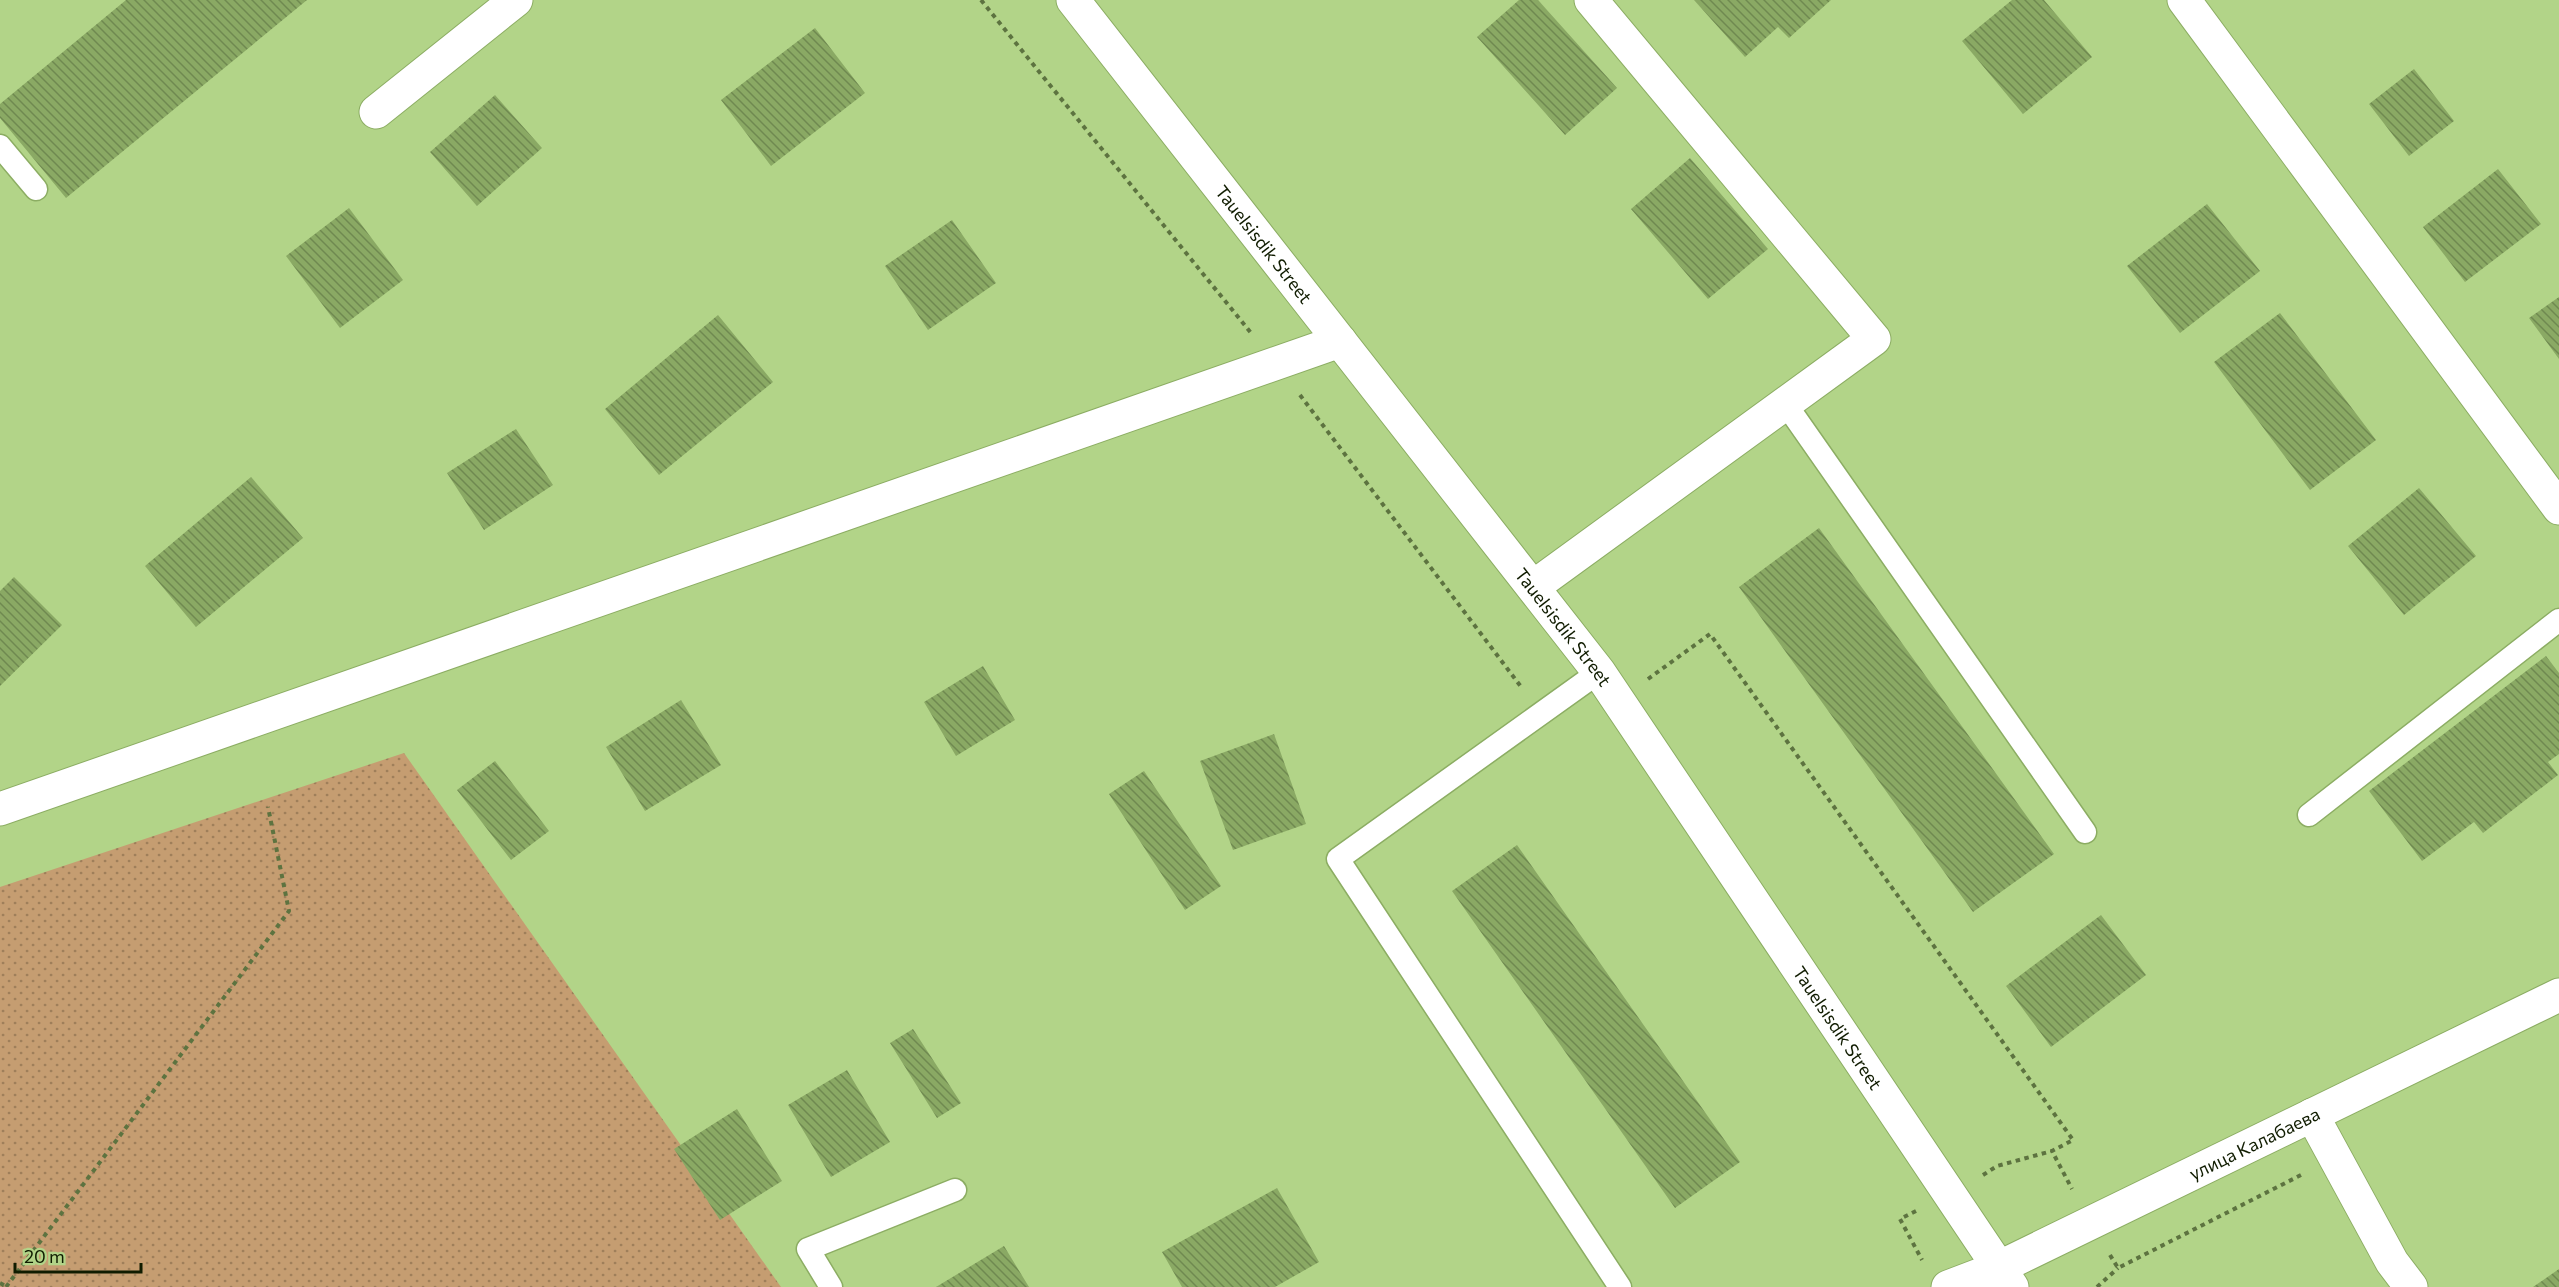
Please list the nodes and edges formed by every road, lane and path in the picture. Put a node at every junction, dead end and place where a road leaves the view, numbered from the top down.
1 (516, 0) edge
2 (1073, 0) edge
3 (1591, 0) edge
4 (2184, 0) edge
5 (376, 112) dead end
6 (0, 146) edge
7 (36, 189) dead end
8 (1340, 341) junction
9 (1785, 403) junction
10 (2559, 508) edge
11 (1533, 587) junction
12 (2559, 620) edge
13 (1599, 672) junction
14 (268, 807) dead end
15 (0, 809) edge
16 (2309, 815) dead end
17 (2085, 832) dead end
18 (2559, 995) edge
19 (2312, 1115) junction
20 (955, 1190) dead end
21 (2118, 1268) dead end
22 (2005, 1278) edge
23 (0, 1283) edge
24 (7, 1287) edge
25 (831, 1287) edge
26 (1620, 1287) edge
27 (1948, 1287) edge
28 (2097, 1287) edge
29 (2410, 1287) edge

1 - 5 street
2 - 8 street, Tauelsisdik Street
3 - 9 street
4 - 10 street
6 - 7 lane
8 - 11 street, Tauelsisdik Street
8 - 15 street
9 - 11 street
9 - 17 lane
11 - 13 street, Tauelsisdik Street
12 - 16 lane
13 - 22 street, Tauelsisdik Street
13 - 26 lane
14 - 24 path
18 - 19 street, улица Калабаева
19 - 22 street, улица Калабаева
19 - 29 street
20 - 25 lane
21 - 28 path
22 - 27 street, улица Калабаева
23 - 24 path

